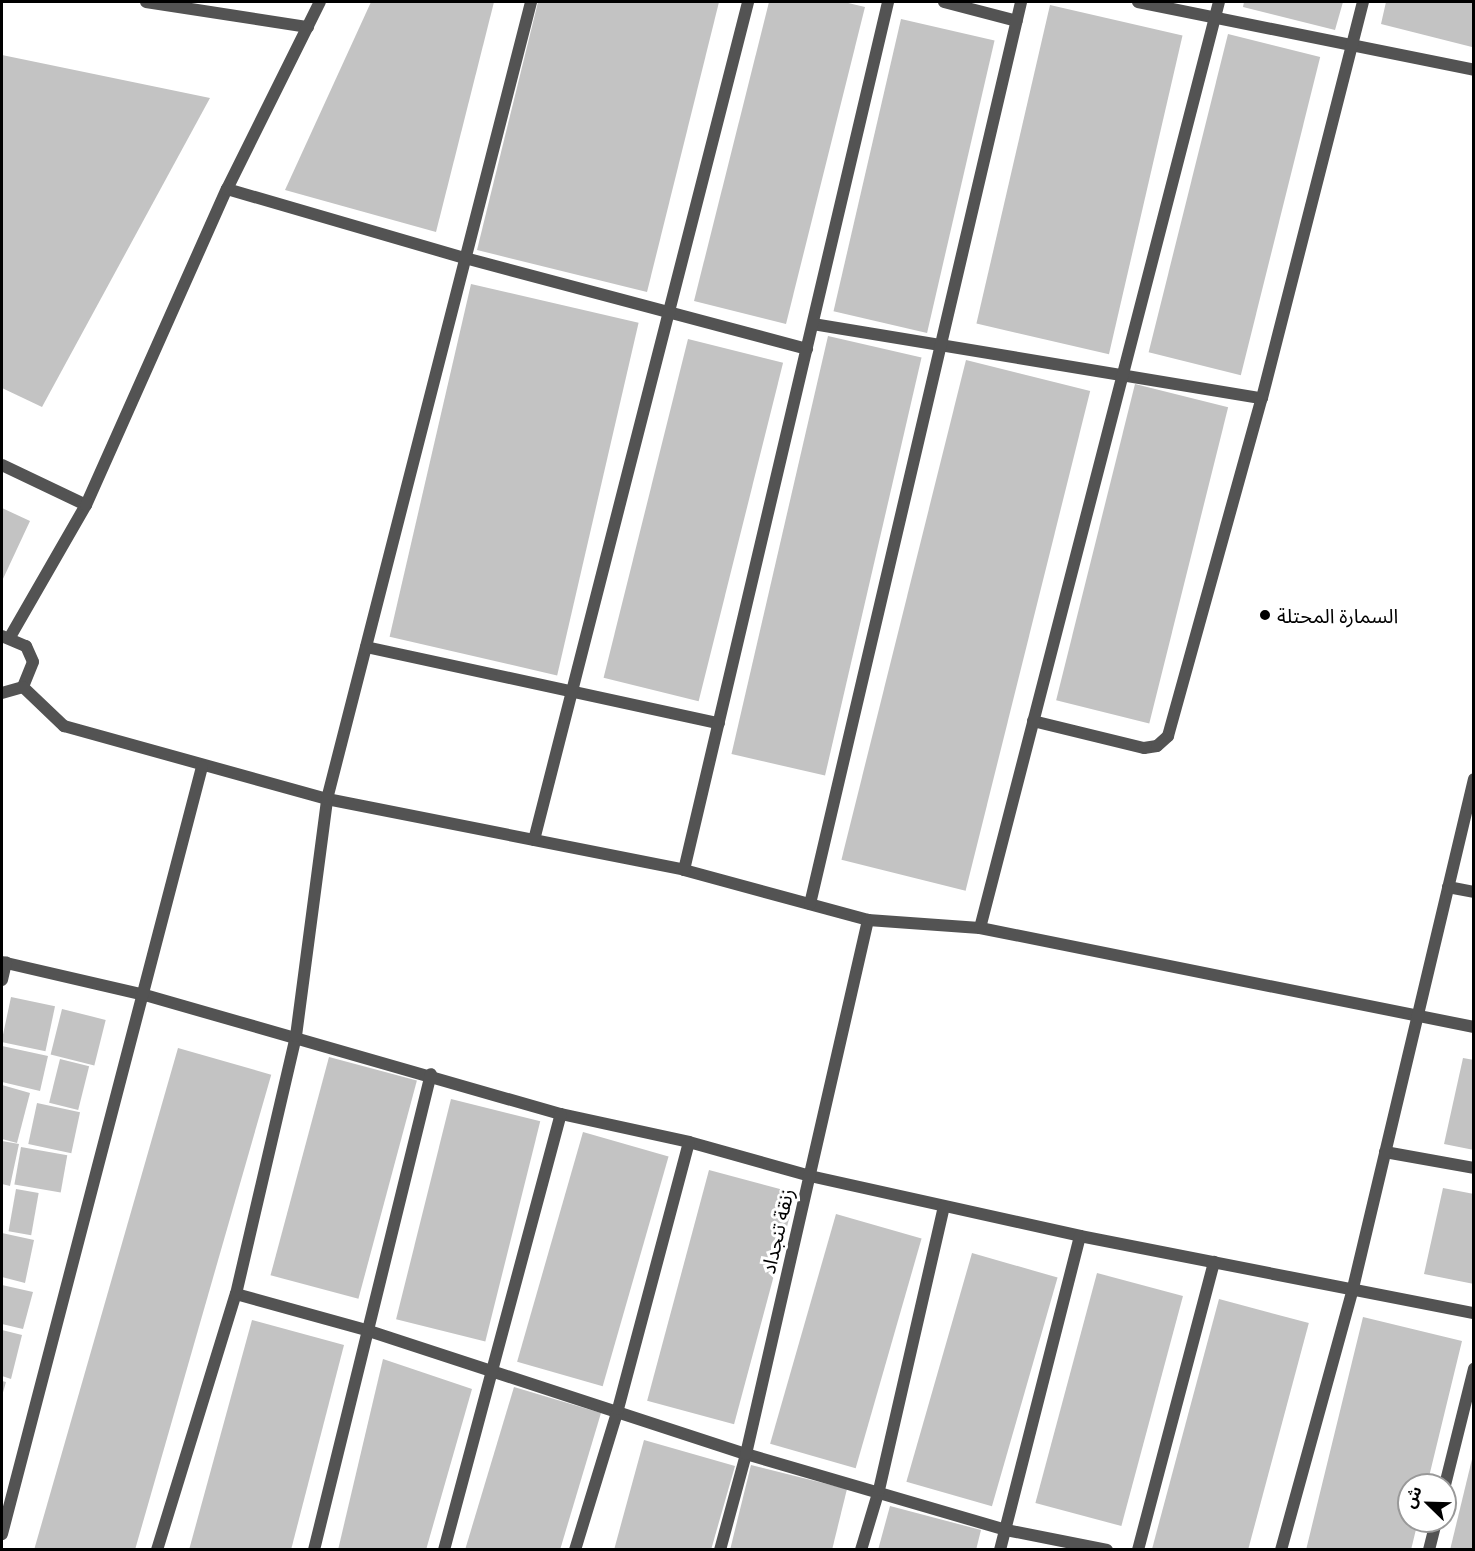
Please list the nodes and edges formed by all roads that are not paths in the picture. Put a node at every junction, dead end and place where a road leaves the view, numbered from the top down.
1 (146, 2) edge
2 (320, 2) edge
3 (531, 2) edge
4 (748, 2) edge
5 (888, 2) edge
6 (944, 2) edge
7 (1021, 2) edge
8 (1138, 2) edge
9 (1219, 2) edge
10 (1363, 2) edge
11 (1214, 17) junction
12 (1017, 21) junction
13 (308, 27) junction
14 (1351, 45) junction
15 (1473, 70) edge
16 (227, 189) junction
17 (465, 258) junction
18 (669, 314) junction
19 (813, 324) junction
20 (943, 345) junction
21 (807, 349) junction
22 (1125, 375) junction
23 (1262, 398) junction
24 (2, 465) edge
25 (86, 505) junction
26 (6, 637) edge
27 (366, 646) junction
28 (23, 687) junction
29 (573, 691) junction
30 (2, 693) edge
31 (1033, 721) junction
32 (719, 723) junction
33 (202, 766) junction
34 (1473, 779) edge
35 (327, 799) junction
36 (534, 840) junction
37 (684, 870) junction
38 (1448, 887) junction
39 (1473, 892) edge
40 (810, 904) junction
41 (868, 920) junction
42 (980, 928) junction
43 (4, 962) edge
44 (2, 980) edge
45 (145, 995) junction
46 (1418, 1016) junction
47 (1473, 1027) edge
48 (296, 1036) junction
49 (431, 1074) junction
50 (561, 1113) junction
51 (689, 1142) junction
52 (1385, 1152) junction
53 (1473, 1168) edge
54 (810, 1176) junction
55 (944, 1207) junction
56 (1080, 1236) junction
57 (1214, 1262) junction
58 (1353, 1288) junction
59 (236, 1294) junction
60 (1473, 1313) edge
61 (366, 1330) junction
62 (1473, 1369) edge
63 (494, 1373) junction
64 (618, 1409) junction
65 (746, 1454) junction
66 (1448, 1473) edge
67 (879, 1490) junction
68 (1006, 1530) junction
69 (2, 1533) edge
70 (1433, 1533) edge
71 (157, 1550) edge
72 (315, 1550) edge
73 (444, 1550) edge
74 (574, 1550) edge
75 (720, 1550) edge
76 (861, 1550) edge
77 (1000, 1550) edge
78 (1107, 1550) edge
79 (1138, 1550) edge
80 (1281, 1550) edge
81 (1429, 1550) edge

1 - 13 street
2 - 13 street
3 - 17 street
4 - 18 street
5 - 19 street
6 - 12 street
7 - 12 street
8 - 11 street
9 - 11 street
10 - 14 street
11 - 14 street
11 - 22 street
12 - 20 street
13 - 16 street
14 - 15 street
14 - 23 street
16 - 17 street
16 - 25 street
17 - 18 street
17 - 27 street
18 - 21 street
18 - 29 street
19 - 20 street
19 - 21 street
20 - 22 street
20 - 40 street
21 - 32 street
22 - 23 street
22 - 31 street
23 - 31 street
24 - 25 street
25 - 26 street
26 - 28 street
27 - 29 street
27 - 35 street
28 - 30 street
28 - 33 street
29 - 32 street
29 - 36 street
31 - 42 street
32 - 37 street
33 - 35 street
33 - 45 street
34 - 38 street
35 - 36 street
35 - 48 street
36 - 37 street
37 - 40 street
38 - 39 street
38 - 46 street
40 - 41 street
41 - 42 street
41 - 54 street, زنقة تنجداد
42 - 46 street
43 - 44 street
43 - 45 street
45 - 48 street
45 - 69 street
46 - 47 street
46 - 52 street
48 - 49 street
48 - 59 street
49 - 50 street
49 - 61 street
50 - 51 street
50 - 63 street
51 - 54 street
51 - 64 street
52 - 53 street
52 - 58 street
54 - 55 street
54 - 65 street, زنقة تنجداد
55 - 56 street
55 - 67 street
56 - 57 street
56 - 68 street
57 - 58 street
57 - 79 street
58 - 60 street
58 - 80 street
59 - 61 street
59 - 71 street
61 - 63 street
61 - 72 street
62 - 66 street
63 - 64 street
63 - 73 street
64 - 65 street
64 - 74 street
65 - 67 street
65 - 75 street, زنقة تنجداد
67 - 68 street
67 - 76 street
68 - 77 street
68 - 78 street
70 - 81 street

